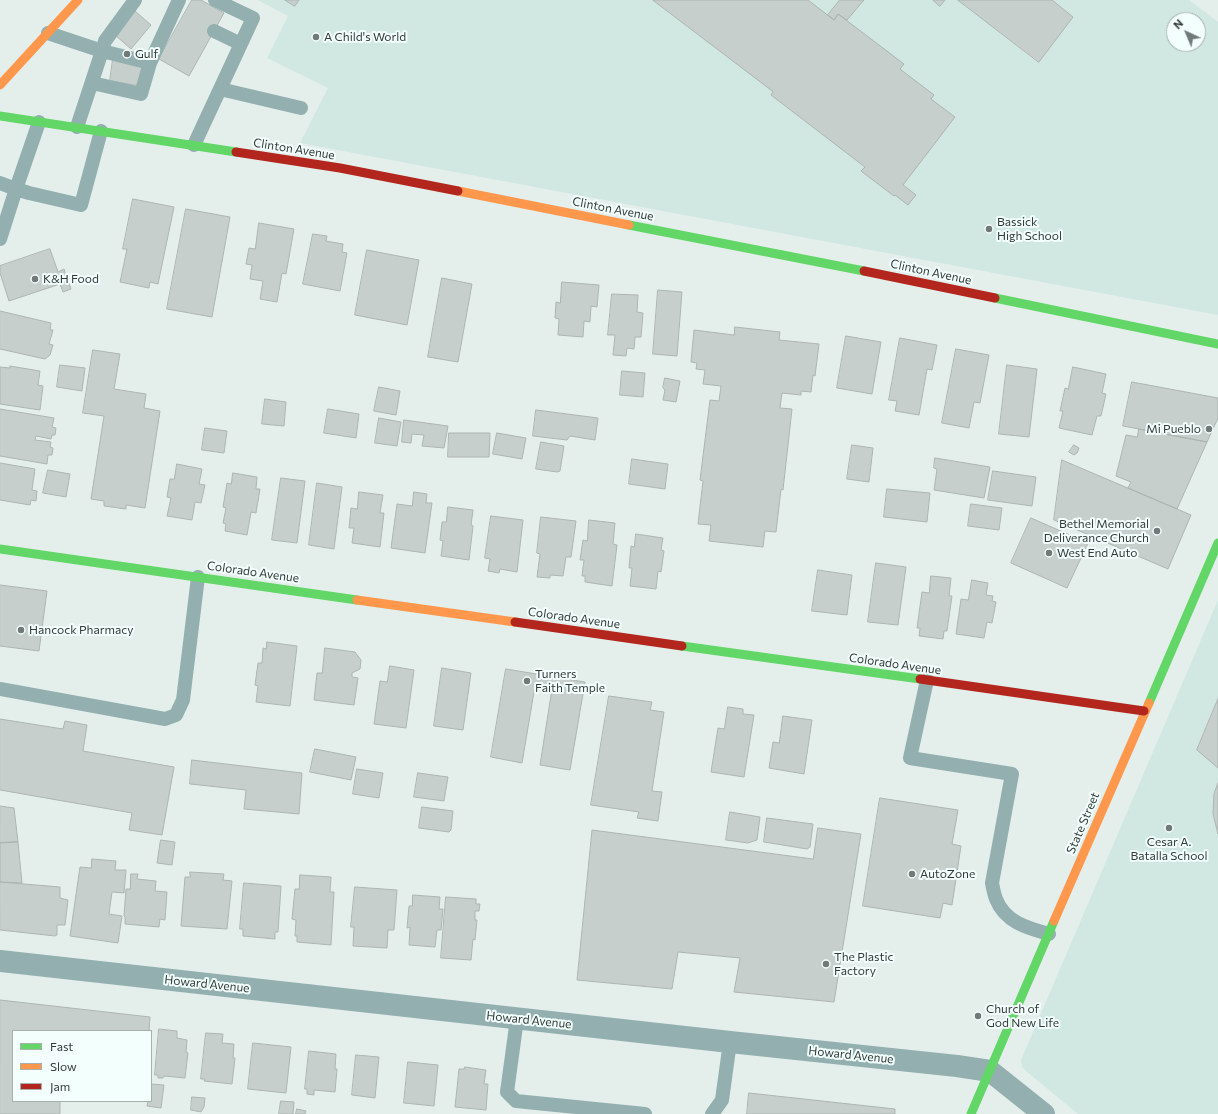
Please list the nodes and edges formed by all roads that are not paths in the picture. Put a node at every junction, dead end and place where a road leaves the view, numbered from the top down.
1 (78, 0) edge
2 (135, 0) edge
3 (215, 0) edge
4 (178, 10) edge
5 (214, 31) dead end
6 (48, 33) junction
7 (241, 44) junction
8 (102, 51) junction
9 (150, 63) junction
10 (92, 83) junction
11 (0, 85) edge
12 (220, 89) junction
13 (301, 108) dead end
14 (0, 116) edge
15 (39, 122) junction
16 (77, 127) junction
17 (101, 131) junction
18 (194, 145) junction
19 (0, 183) edge
20 (16, 188) junction
21 (0, 239) edge
22 (1218, 344) edge
23 (1218, 543) edge
24 (0, 549) edge
25 (198, 577) junction
26 (927, 680) junction
27 (0, 689) edge
28 (1144, 711) junction
29 (1049, 934) junction
30 (0, 962) edge
31 (517, 1019) junction
32 (730, 1042) junction
33 (990, 1071) junction
34 (645, 1114) edge
35 (712, 1114) edge
36 (971, 1114) edge
37 (1044, 1114) edge

1 - 6 street
2 - 8 lane
3 - 7 lane
4 - 9 lane
5 - 7 lane
6 - 8 lane
6 - 11 street
7 - 12 lane
8 - 9 lane
8 - 10 lane
9 - 10 lane
10 - 16 lane
12 - 13 lane
12 - 18 lane
14 - 15 street, Clinton Avenue
15 - 16 street, Clinton Avenue
15 - 20 lane
16 - 17 street, Clinton Avenue
17 - 18 street, Clinton Avenue
17 - 20 lane
18 - 22 street, Clinton Avenue
19 - 20 lane
20 - 21 lane
23 - 28 street, State Street
24 - 25 street, Colorado Avenue
25 - 26 street, Colorado Avenue
25 - 27 lane
26 - 28 street, Colorado Avenue
26 - 29 lane
28 - 29 street, State Street
29 - 33 street, State Street
30 - 31 street, Howard Avenue
31 - 32 street, Howard Avenue
31 - 34 lane
32 - 33 street, Howard Avenue
32 - 35 lane
33 - 36 street, State Street
33 - 37 street, Howard Avenue

